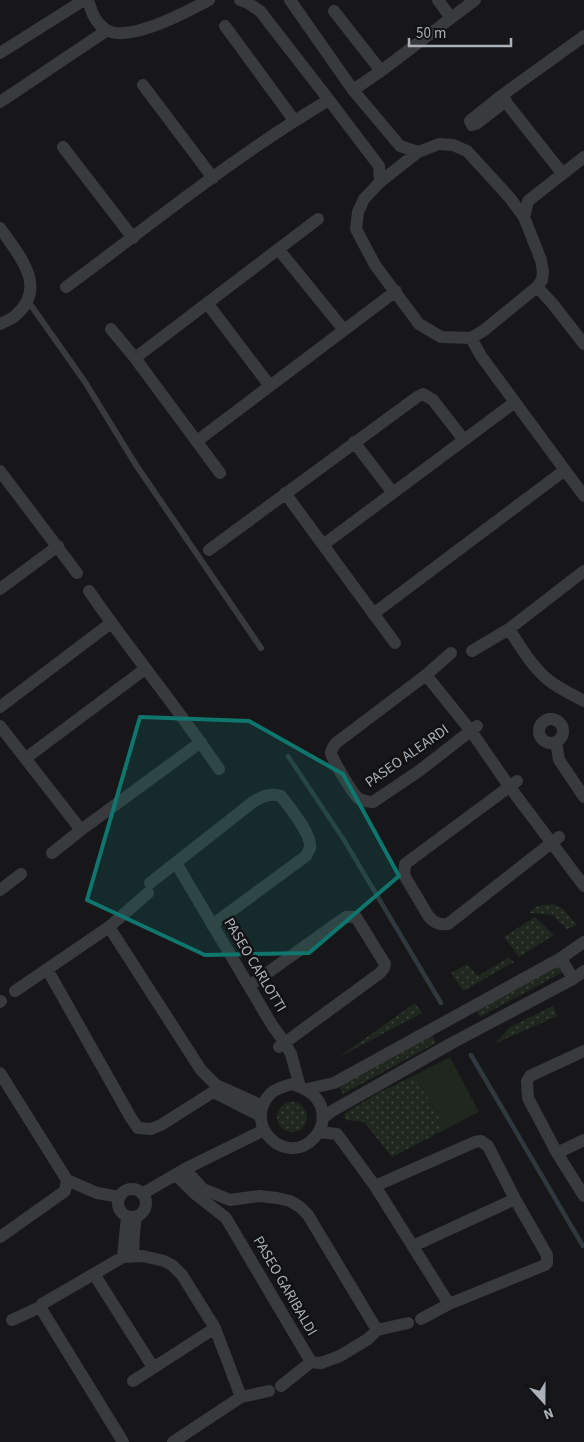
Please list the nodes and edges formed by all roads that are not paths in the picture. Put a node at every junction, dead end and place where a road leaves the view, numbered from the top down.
1 (84, 0) edge
2 (88, 0) edge
3 (209, 0) edge
4 (240, 0) edge
5 (290, 0) edge
6 (438, 0) edge
7 (475, 0) edge
8 (334, 11) dead end
9 (451, 18) junction
10 (225, 26) dead end
11 (106, 30) junction
12 (582, 41) edge
13 (0, 53) edge
14 (381, 71) junction
15 (143, 85) dead end
16 (353, 90) junction
17 (329, 100) junction
18 (0, 102) edge
19 (294, 120) junction
20 (63, 148) dead end
21 (418, 152) junction
22 (584, 157) edge
23 (560, 170) junction
24 (212, 178) junction
25 (380, 182) junction
26 (510, 198) junction
27 (524, 217) junction
28 (318, 220) dead end
29 (0, 228) edge
30 (132, 238) junction
31 (279, 250) junction
32 (66, 287) dead end
33 (537, 287) junction
34 (396, 291) junction
35 (28, 301) junction
36 (208, 303) junction
37 (0, 324) edge
38 (111, 329) dead end
39 (344, 330) junction
40 (471, 338) junction
41 (584, 344) edge
42 (135, 358) junction
43 (270, 386) junction
44 (515, 402) junction
45 (464, 440) junction
46 (197, 441) junction
47 (354, 442) junction
48 (565, 470) junction
49 (0, 472) edge
50 (220, 473) dead end
51 (285, 493) junction
52 (393, 493) junction
53 (584, 496) edge
54 (323, 545) junction
55 (58, 546) junction
56 (209, 550) dead end
57 (584, 572) edge
58 (78, 573) dead end
59 (0, 589) edge
60 (89, 591) dead end
61 (373, 614) junction
62 (110, 623) junction
63 (508, 629) junction
64 (395, 643) dead end
65 (261, 648) dead end
66 (472, 651) dead end
67 (451, 653) dead end
68 (145, 669) junction
69 (430, 671) junction
70 (584, 701) edge
71 (0, 707) edge
72 (0, 726) edge
73 (474, 729) junction
74 (201, 742) junction
75 (556, 742) dead end
76 (26, 758) junction
77 (219, 769) dead end
78 (513, 784) junction
79 (584, 797) edge
80 (81, 830) junction
81 (555, 839) junction
82 (52, 853) dead end
83 (176, 863) junction
84 (584, 872) edge
85 (21, 874) dead end
86 (584, 886) edge
87 (1, 888) edge
88 (212, 925) junction
89 (109, 927) junction
90 (584, 942) edge
91 (561, 958) junction
92 (47, 969) junction
93 (584, 971) edge
94 (573, 980) junction
95 (249, 986) junction
96 (15, 991) dead end
97 (282, 1045) junction
98 (584, 1051) edge
99 (0, 1073) edge
100 (300, 1087) junction
101 (214, 1089) junction
102 (262, 1111) junction
103 (323, 1118) junction
104 (264, 1130) junction
105 (319, 1132) junction
106 (584, 1140) edge
107 (557, 1152) junction
108 (180, 1172) junction
109 (67, 1180) junction
110 (375, 1186) junction
111 (142, 1194) junction
112 (584, 1196) edge
113 (120, 1197) junction
114 (515, 1198) junction
115 (230, 1200) junction
116 (132, 1216) junction
117 (226, 1218) junction
118 (0, 1237) edge
119 (413, 1246) junction
120 (128, 1257) junction
121 (94, 1274) junction
122 (449, 1304) junction
123 (40, 1307) junction
124 (12, 1320) dead end
125 (215, 1328) junction
126 (376, 1330) junction
127 (311, 1362) junction
128 (155, 1367) junction
129 (133, 1381) dead end
130 (241, 1397) junction
131 (122, 1442) edge
132 (173, 1442) edge

1 - 13 street
2 - 11 street
3 - 11 street
4 - 17 street
5 - 16 street
6 - 9 street
7 - 9 street
8 - 14 street
9 - 14 street
10 - 19 street
11 - 18 street
12 - 23 street
14 - 16 street
15 - 24 street
16 - 21 street
17 - 19 street
17 - 25 street
19 - 24 street
20 - 30 street
21 - 25 street
21 - 26 street
22 - 23 street
23 - 26 street
23 - 27 street
24 - 30 street
25 - 34 street
26 - 27 street
27 - 33 street
28 - 31 street
29 - 35 street
30 - 32 street
31 - 36 street
31 - 39 street
33 - 40 street
33 - 41 street
34 - 39 street
34 - 40 street
35 - 37 street
35 - 65 lane
36 - 42 street
36 - 43 street
38 - 42 street
39 - 43 street
40 - 44 street
42 - 46 street
43 - 46 street
44 - 45 street
44 - 48 street
45 - 47 street
45 - 52 street
46 - 50 street
47 - 51 street
47 - 52 street
48 - 53 street
48 - 61 street
49 - 55 street
51 - 54 street
51 - 56 street
52 - 54 street
54 - 61 street
55 - 58 street
55 - 59 street
57 - 63 street
60 - 62 street
61 - 64 street
62 - 68 street
62 - 71 street
63 - 66 street
63 - 70 street
67 - 69 street, PASEO ALEARDI
68 - 74 street
68 - 76 street
69 - 73 street, PASEO ALEARDI
69 - 73 street, PASEO ALEARDI
72 - 76 street
73 - 78 street, PASEO ALEARDI
74 - 77 street
74 - 80 street
75 - 79 street
76 - 80 street
78 - 81 street, PASEO ALEARDI
78 - 81 street
80 - 82 street
81 - 84 street, PASEO ALEARDI
81 - 86 street, PASEO ALEARDI
83 - 88 street, PASEO CARLOTTI
83 - 88 street
83 - 89 street
85 - 87 street
88 - 95 street, PASEO CARLOTTI
89 - 92 street
89 - 101 street
90 - 91 street
91 - 94 street
91 - 100 street
92 - 96 street
92 - 101 street
93 - 94 street
94 - 103 street
95 - 97 street, PASEO CARLOTTI
95 - 97 street
97 - 100 street
98 - 107 street
99 - 109 street
100 - 102 street
100 - 103 street
101 - 102 street
102 - 104 street
103 - 105 street
104 - 105 street
104 - 108 street
105 - 110 street
106 - 107 street
107 - 112 street
108 - 111 street
108 - 115 street
108 - 117 street, PASEO GARIBALDI
109 - 113 street
109 - 118 street
110 - 114 street
110 - 119 street
111 - 113 street
111 - 116 street
113 - 116 street
114 - 119 street
114 - 122 street
115 - 117 street
115 - 126 street
116 - 120 street
117 - 127 street, PASEO GARIBALDI
119 - 122 street
120 - 121 street
120 - 125 street
121 - 123 street
121 - 128 street
122 - 126 street
123 - 124 street
123 - 131 street
125 - 128 street
125 - 130 street
126 - 127 street
127 - 130 street
128 - 129 street
130 - 132 street

